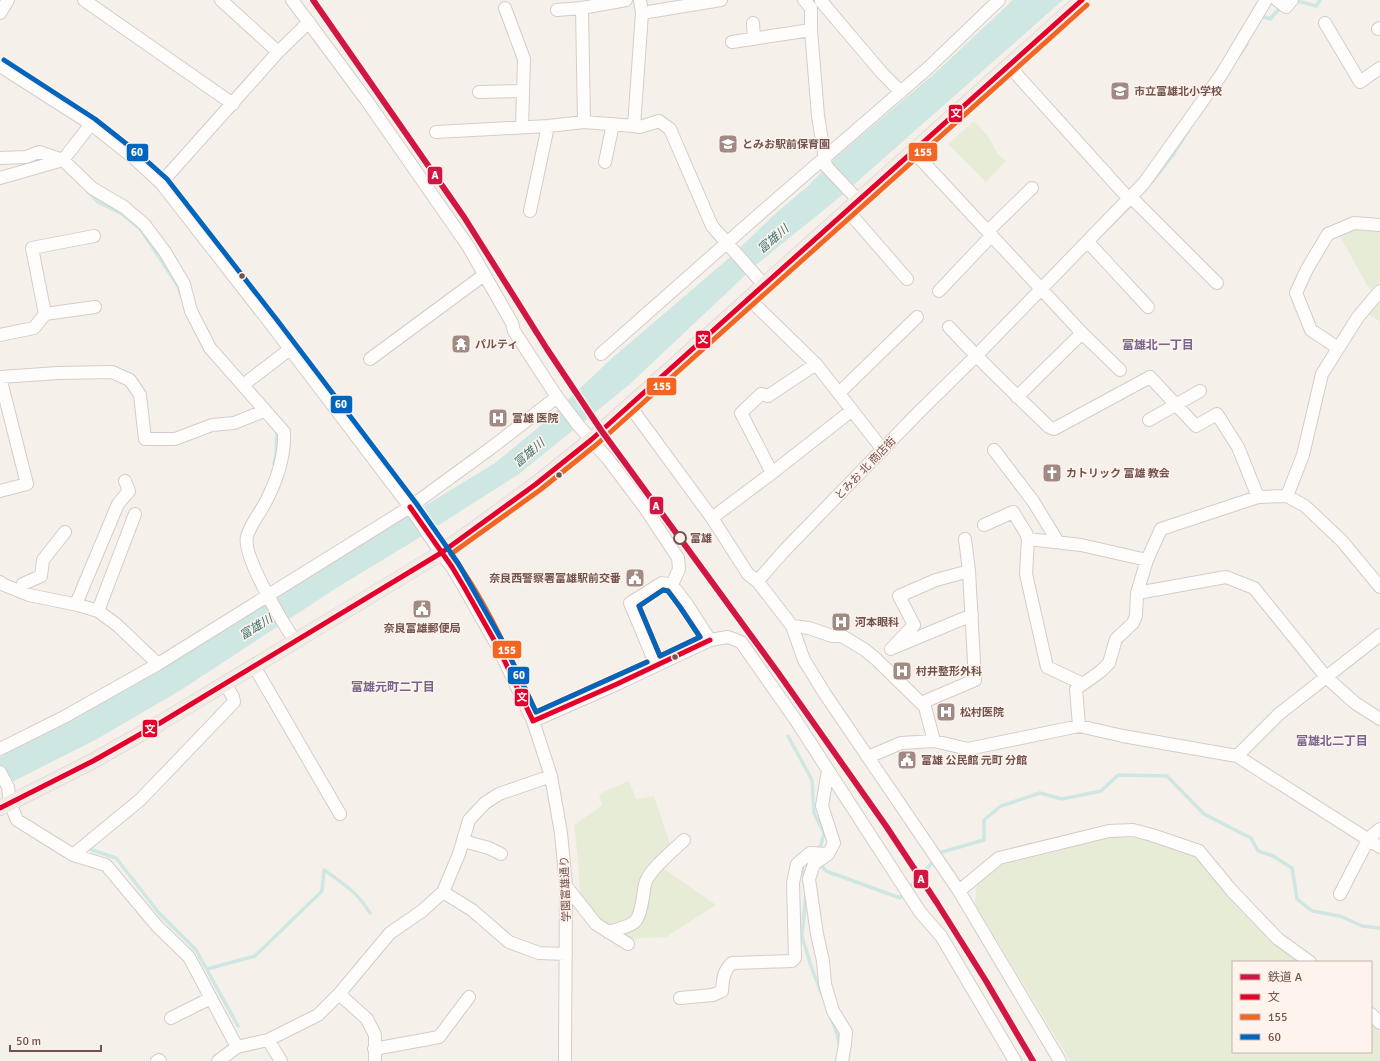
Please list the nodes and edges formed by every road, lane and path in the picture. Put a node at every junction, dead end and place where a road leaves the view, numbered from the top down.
1 (8, 0) edge
2 (84, 0) edge
3 (221, 0) edge
4 (292, 0) edge
5 (626, 0) edge
6 (640, 0) edge
7 (721, 0) edge
8 (822, 0) edge
9 (999, 0) edge
10 (1082, 0) edge
11 (1277, 0) edge
12 (1292, 0) edge
13 (1264, 1) edge
14 (98, 4) edge
15 (808, 4) edge
16 (505, 8) dead end
17 (582, 8) junction
18 (557, 10) dead end
19 (0, 13) edge
20 (642, 13) junction
21 (309, 22) junction
22 (752, 23) dead end
23 (1325, 23) dead end
24 (811, 30) junction
25 (754, 39) junction
26 (732, 42) dead end
27 (278, 52) junction
28 (0, 66) edge
29 (1009, 66) junction
30 (1380, 68) edge
31 (523, 91) junction
32 (479, 92) dead end
33 (901, 92) junction
34 (233, 104) junction
35 (584, 122) junction
36 (91, 124) junction
37 (613, 124) junction
38 (548, 126) junction
39 (634, 126) junction
40 (522, 127) junction
41 (436, 132) dead end
42 (913, 151) junction
43 (0, 158) edge
44 (63, 160) junction
45 (605, 162) dead end
46 (826, 162) junction
47 (0, 178) edge
48 (161, 183) junction
49 (1032, 188) dead end
50 (1130, 198) junction
51 (851, 200) junction
52 (530, 211) dead end
53 (1380, 225) edge
54 (990, 233) junction
55 (94, 236) dead end
56 (1088, 242) junction
57 (730, 247) junction
58 (484, 275) junction
59 (907, 279) dead end
60 (1217, 283) dead end
61 (764, 285) junction
62 (1042, 289) junction
63 (939, 291) dead end
64 (1380, 291) edge
65 (749, 299) junction
66 (1148, 306) dead end
67 (95, 308) dead end
68 (45, 314) junction
69 (917, 317) dead end
70 (949, 328) dead end
71 (1082, 332) junction
72 (0, 335) edge
73 (1338, 348) junction
74 (290, 349) junction
75 (601, 354) dead end
76 (976, 356) junction
77 (370, 360) dead end
78 (816, 364) junction
79 (1120, 370) dead end
80 (0, 377) edge
81 (243, 385) junction
82 (1200, 391) dead end
83 (839, 393) junction
84 (1017, 397) junction
85 (558, 398) junction
86 (629, 405) junction
87 (1175, 405) junction
88 (851, 411) junction
89 (262, 412) junction
90 (1149, 420) dead end
91 (590, 440) junction
92 (883, 450) junction
93 (994, 450) dead end
94 (772, 473) junction
95 (125, 481) dead end
96 (0, 491) edge
97 (1287, 496) junction
98 (1258, 497) junction
99 (410, 507) junction
100 (135, 514) dead end
101 (712, 518) junction
102 (984, 525) dead end
103 (65, 532) dead end
104 (965, 539) dead end
105 (1028, 539) junction
106 (1058, 542) junction
107 (441, 553) junction
108 (1147, 560) junction
109 (969, 571) junction
110 (0, 582) edge
111 (758, 582) junction
112 (672, 585) junction
113 (1380, 586) edge
114 (21, 592) junction
115 (1137, 593) junction
116 (268, 596) junction
117 (76, 604) junction
118 (98, 612) junction
119 (972, 615) junction
120 (792, 626) junction
121 (291, 635) junction
122 (1380, 635) edge
123 (710, 640) junction
124 (890, 649) junction
125 (876, 659) junction
126 (158, 664) junction
127 (656, 665) junction
128 (254, 666) junction
129 (1326, 677) junction
130 (225, 683) junction
131 (1083, 684) junction
132 (921, 703) junction
133 (1380, 719) edge
134 (533, 721) junction
135 (1079, 726) junction
136 (934, 741) junction
137 (0, 749) edge
138 (1237, 756) junction
139 (868, 757) junction
140 (828, 770) junction
141 (0, 772) edge
142 (551, 776) junction
143 (5, 805) edge
144 (340, 814) dead end
145 (1380, 829) edge
146 (1368, 838) junction
147 (684, 840) dead end
148 (463, 841) junction
149 (1380, 847) edge
150 (501, 854) dead end
151 (828, 854) junction
152 (74, 855) junction
153 (566, 886) junction
154 (959, 891) junction
155 (443, 892) junction
156 (1340, 894) dead end
157 (608, 932) junction
158 (628, 944) dead end
159 (566, 954) junction
160 (1309, 961) edge
161 (338, 994) junction
162 (469, 997) dead end
163 (211, 998) junction
164 (680, 998) dead end
165 (1372, 1015) edge
166 (171, 1018) dead end
167 (1380, 1023) edge
168 (268, 1040) junction
169 (845, 1044) junction
170 (237, 1047) junction
171 (375, 1055) edge
172 (157, 1061) edge
173 (160, 1061) edge
174 (218, 1061) edge
175 (281, 1061) edge
176 (565, 1061) edge
177 (842, 1061) edge
178 (850, 1061) edge
179 (1015, 1061) edge
180 (1060, 1061) edge

1 - 19 street
2 - 14 street
3 - 27 street
4 - 21 street
5 - 17 street
6 - 20 street
7 - 20 street
8 - 15 street
8 - 33 street
9 - 33 street
10 - 29 main road
11 - 12 street
13 - 50 street, とみお 北 商店街
14 - 34 street
15 - 24 street
16 - 31 street
17 - 18 street
17 - 35 street
20 - 39 street
21 - 27 street
21 - 58 street
22 - 25 street
23 - 30 street
24 - 25 street
24 - 46 street
25 - 26 street
27 - 34 street
28 - 36 street, 学園富雄通り
29 - 42 main road
29 - 50 street
31 - 32 street
31 - 40 street
33 - 46 street
34 - 48 street
35 - 37 street
35 - 38 street
36 - 44 street
36 - 48 street, 学園富雄通り
37 - 39 street
37 - 45 street
38 - 40 street
38 - 52 street
39 - 57 street
40 - 41 street
42 - 51 main road
42 - 54 street
43 - 44 street
44 - 47 street
44 - 81 street
46 - 51 street
46 - 57 street
48 - 74 street, 学園富雄通り
49 - 54 street
50 - 56 street, とみお 北 商店街
50 - 60 street
51 - 59 street
51 - 61 main road
53 - 73 street
54 - 62 street
54 - 63 street
55 - 68 street
56 - 62 street, とみお 北 商店街
56 - 66 street
57 - 61 street
57 - 75 street
58 - 77 street
58 - 85 street
61 - 65 main road
62 - 71 street
62 - 76 street, とみお 北 商店街
64 - 73 street
65 - 78 street
65 - 86 main road
67 - 68 street
68 - 72 street
69 - 83 street
70 - 76 street
71 - 79 street
71 - 84 street
73 - 97 street
74 - 81 street
74 - 99 street, 学園富雄通り
76 - 84 street
76 - 92 street, とみお 北 商店街
78 - 83 street
78 - 94 street
80 - 89 street
80 - 96 street
81 - 89 street
82 - 87 street
83 - 88 street
84 - 87 street
85 - 91 street
85 - 99 street
86 - 91 main road
86 - 101 street
87 - 90 street
87 - 98 street
88 - 92 street
88 - 94 street
89 - 116 street
91 - 107 main road
91 - 112 street
92 - 111 street, とみお 北 商店街
93 - 106 street
94 - 101 street
95 - 117 street
97 - 98 street
97 - 113 street
98 - 108 street
99 - 107 street, 学園富雄通り
99 - 116 street
100 - 118 street
101 - 111 street
102 - 105 street
103 - 114 street
104 - 109 street
105 - 106 street
105 - 131 street
106 - 108 street
107 - 121 main road
107 - 134 street, 学園富雄通り
108 - 115 street
109 - 119 street
109 - 124 street
110 - 114 street
111 - 120 street
112 - 123 street
112 - 127 street
114 - 117 street
115 - 129 street
115 - 131 street
116 - 121 street
116 - 126 street
117 - 118 street
118 - 126 street
119 - 124 street
119 - 132 street
120 - 125 street
120 - 139 street
121 - 128 main road
122 - 129 street
123 - 127 street
123 - 140 street
124 - 125 street
125 - 132 street
126 - 137 street
127 - 134 street
128 - 130 main road
128 - 144 street
129 - 133 street
129 - 138 street
130 - 143 main road
130 - 152 street
131 - 135 street
132 - 136 street
134 - 142 street, 学園富雄通り
135 - 136 street
135 - 138 street
136 - 139 street
138 - 146 street
139 - 154 street
140 - 151 street
140 - 179 street
141 - 143 street
142 - 148 street
142 - 153 street, 学園富雄通り
143 - 152 street
145 - 146 street
146 - 149 street
146 - 156 street
147 - 157 street
148 - 150 street
148 - 155 street
151 - 164 street
151 - 169 street
152 - 163 street
153 - 157 street
153 - 159 street, 学園富雄通り
154 - 160 street
154 - 180 street
155 - 159 street
155 - 161 street
157 - 158 street
159 - 176 street, 学園富雄通り
161 - 168 street
161 - 171 street
162 - 171 street
163 - 166 street
163 - 170 street
165 - 167 street
168 - 170 street
168 - 175 street
169 - 177 street
169 - 178 street
170 - 174 street
172 - 173 street

